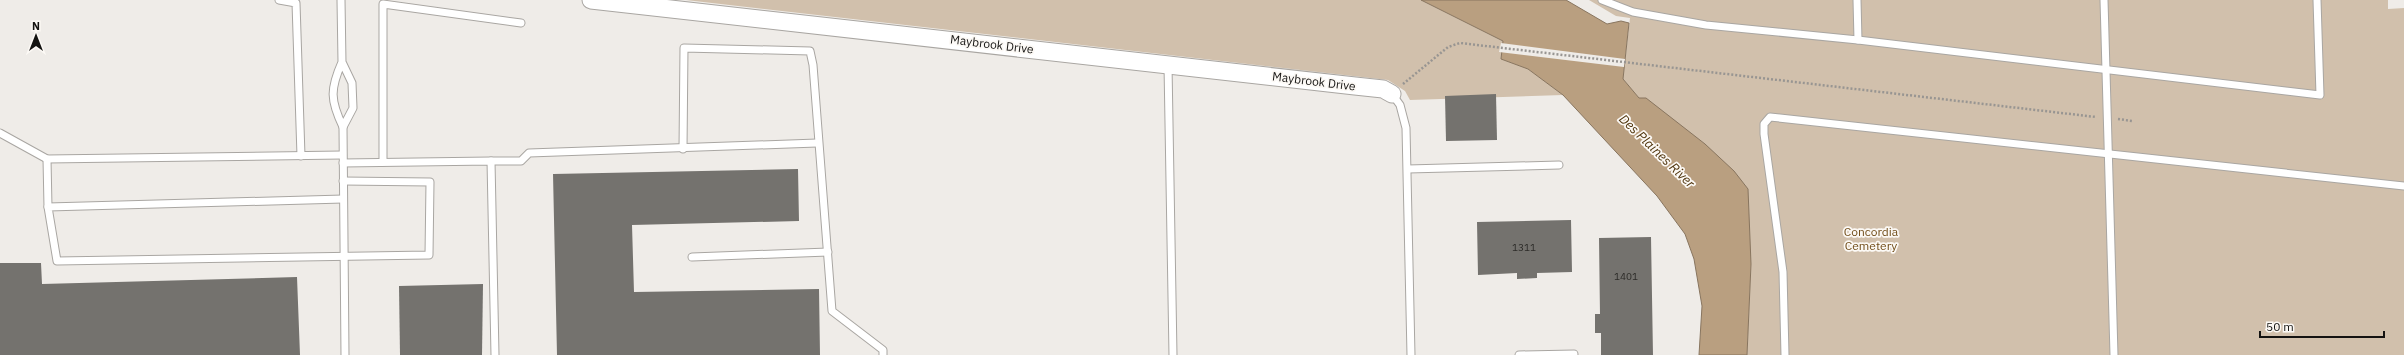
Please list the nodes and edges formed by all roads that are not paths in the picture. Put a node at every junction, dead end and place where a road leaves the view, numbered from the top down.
1 (279, 0) edge
2 (341, 0) edge
3 (591, 0) edge
4 (1602, 0) edge
5 (1857, 0) edge
6 (2104, 0) edge
7 (2316, 0) edge
8 (521, 23) dead end
9 (1858, 40) junction
10 (342, 62) junction
11 (1168, 64) junction
12 (2105, 69) junction
13 (1392, 94) joint
14 (343, 127) junction
15 (0, 133) edge
16 (817, 143) junction
17 (683, 149) junction
18 (2109, 153) junction
19 (342, 155) junction
20 (301, 156) junction
21 (48, 159) junction
22 (491, 161) junction
23 (383, 162) junction
24 (343, 163) junction
25 (1559, 165) dead end
26 (1408, 169) junction
27 (343, 181) junction
28 (2404, 186) edge
29 (343, 199) junction
30 (48, 207) junction
31 (828, 252) junction
32 (344, 256) junction
33 (692, 257) dead end
34 (1574, 354) dead end
35 (345, 355) edge
36 (495, 355) edge
37 (883, 355) edge
38 (1173, 355) edge
39 (1411, 355) edge
40 (1519, 355) edge
41 (1786, 355) edge
42 (2114, 355) edge

1 - 20 lane
2 - 10 lane
3 - 11 street, Maybrook Drive
4 - 9 lane
5 - 9 lane
6 - 12 lane
7 - 12 lane
8 - 23 lane
9 - 12 lane
10 - 14 lane
10 - 14 lane
11 - 13 street, Maybrook Drive
11 - 38 lane
12 - 18 lane
13 - 26 lane
14 - 19 lane
15 - 21 lane
16 - 17 lane
16 - 17 lane
16 - 31 lane
17 - 22 lane
18 - 28 lane
18 - 41 lane
18 - 42 lane
19 - 20 lane
19 - 24 lane
20 - 21 lane
21 - 30 lane
22 - 23 lane
22 - 36 lane
23 - 24 lane
24 - 27 lane
25 - 26 lane
26 - 39 lane
27 - 29 lane
27 - 32 lane
29 - 30 lane
29 - 32 lane
30 - 32 lane
31 - 33 lane
31 - 37 lane
32 - 35 lane
34 - 40 lane

